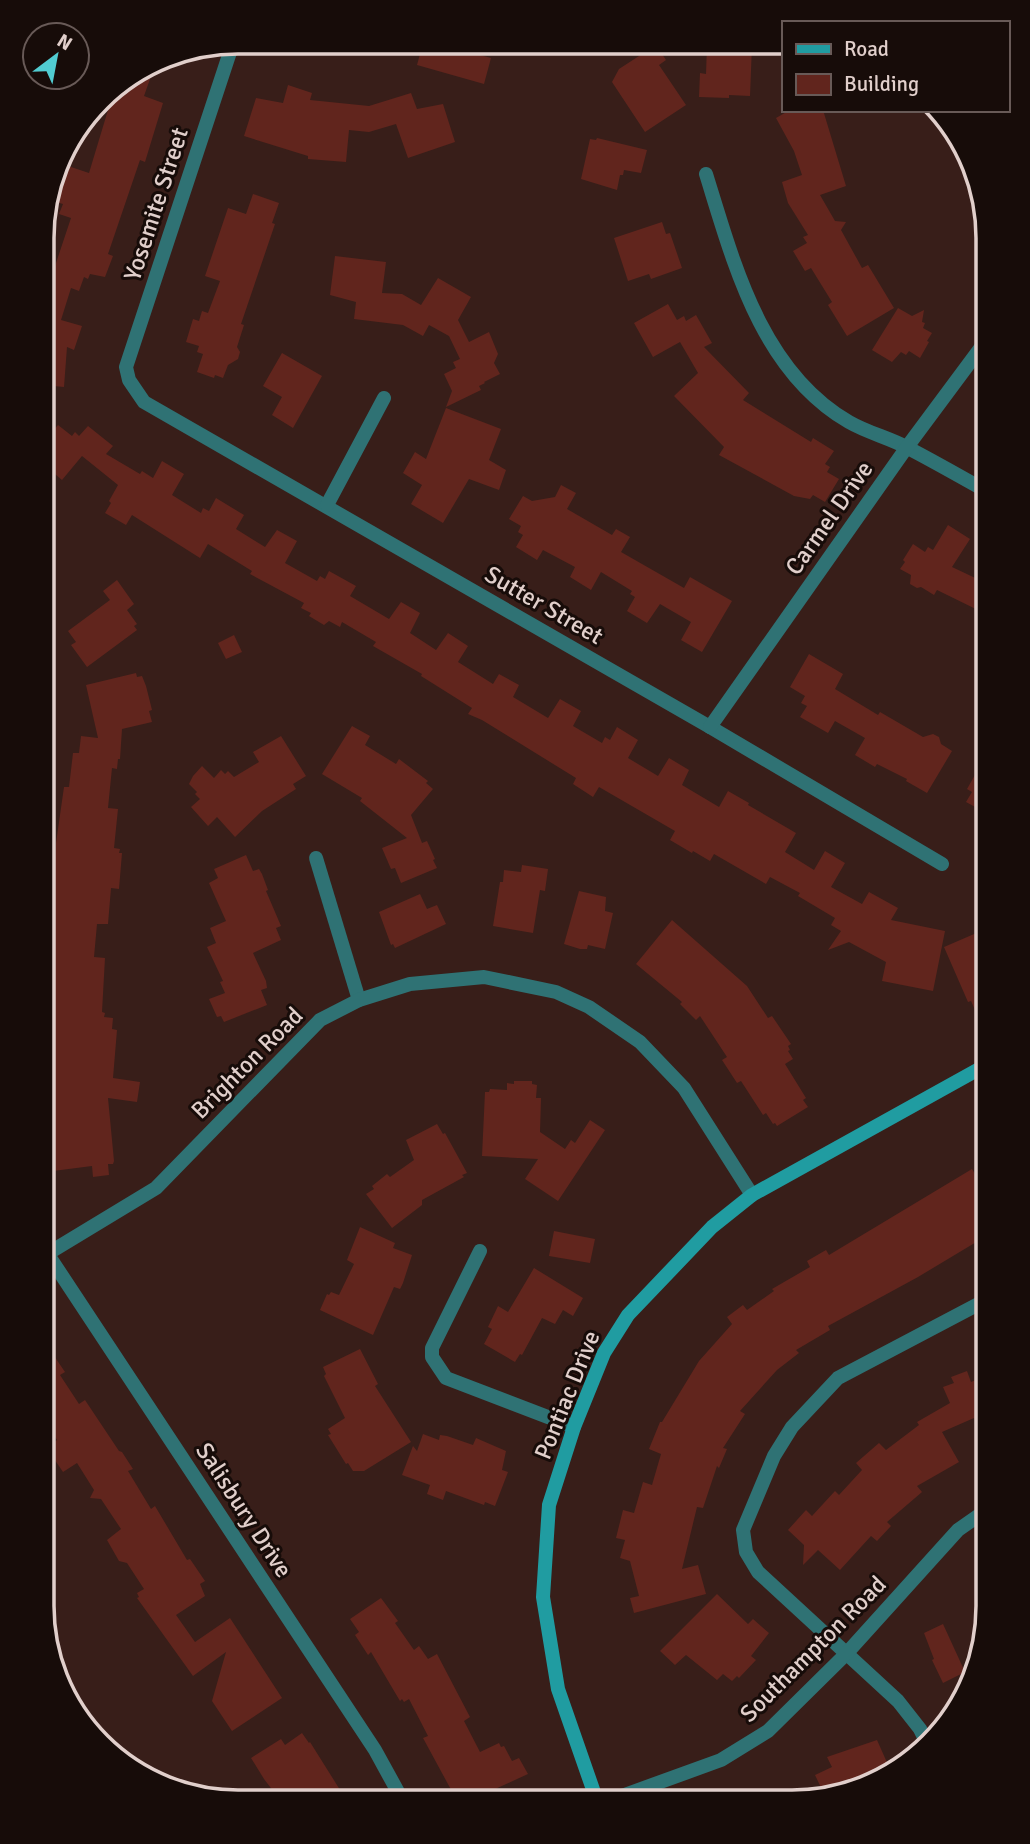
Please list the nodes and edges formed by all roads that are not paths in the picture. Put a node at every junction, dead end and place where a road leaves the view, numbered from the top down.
1 (229, 55) edge
2 (706, 174) dead end
3 (976, 354) edge
4 (129, 380) joint
5 (384, 398) dead end
6 (907, 447) junction
7 (976, 485) edge
8 (327, 505) junction
9 (710, 727) junction
10 (316, 858) dead end
11 (942, 864) dead end
12 (359, 1000) junction
13 (975, 1072) edge
14 (751, 1195) junction
15 (54, 1245) edge
16 (480, 1251) dead end
17 (54, 1264) edge
18 (975, 1306) edge
19 (574, 1427) junction
20 (975, 1518) edge
21 (846, 1654) junction
22 (923, 1734) edge
23 (397, 1790) edge
24 (593, 1790) edge
25 (638, 1790) edge

1 - 4 street, Yosemite Street
2 - 6 street
3 - 6 street, Carmel Drive
4 - 8 street, Sutter Street
5 - 8 street
6 - 7 street
6 - 9 street, Carmel Drive
8 - 9 street, Sutter Street
9 - 11 street, Sutter Street
10 - 12 street
12 - 14 street, Brighton Road
12 - 15 street, Brighton Road
13 - 14 main road, Pontiac Drive
14 - 19 main road, Pontiac Drive
16 - 19 street
17 - 23 street, Salisbury Drive
18 - 21 street
19 - 24 main road, Pontiac Drive
20 - 21 street, Southampton Road
21 - 22 street
21 - 25 street, Southampton Road

